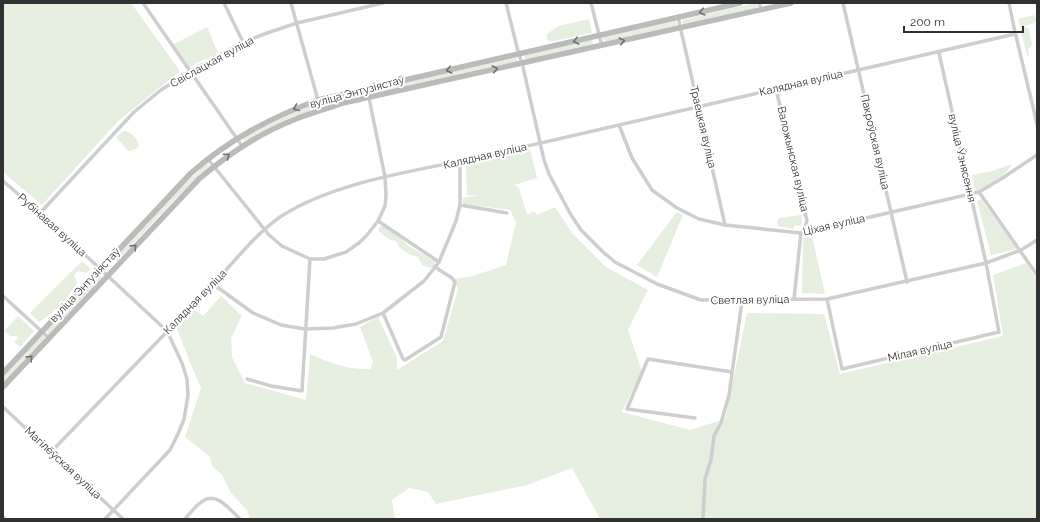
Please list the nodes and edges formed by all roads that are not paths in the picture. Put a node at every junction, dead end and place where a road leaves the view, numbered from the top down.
1 (143, 3) edge
2 (224, 3) edge
3 (291, 3) edge
4 (383, 3) edge
5 (506, 3) edge
6 (591, 3) edge
7 (740, 3) edge
8 (759, 3) edge
9 (791, 3) edge
10 (842, 3) edge
11 (1009, 3) edge
12 (760, 10) junction
13 (678, 17) junction
14 (297, 23) junction
15 (680, 28) junction
16 (1015, 34) junction
17 (599, 36) junction
18 (243, 42) junction
19 (602, 46) junction
20 (939, 53) junction
21 (519, 54) junction
22 (522, 64) junction
23 (190, 71) junction
24 (858, 71) junction
25 (367, 88) junction
26 (776, 89) junction
27 (369, 98) junction
28 (318, 100) junction
29 (698, 106) junction
30 (321, 111) junction
31 (1037, 124) edge
32 (619, 125) junction
33 (237, 139) junction
34 (540, 143) junction
35 (242, 146) junction
36 (1037, 155) edge
37 (208, 159) junction
38 (460, 162) junction
39 (214, 166) junction
40 (385, 177) junction
41 (3, 181) edge
42 (979, 192) junction
43 (971, 194) junction
44 (460, 205) junction
45 (891, 211) junction
46 (40, 214) junction
47 (508, 214) dead end
48 (378, 221) junction
49 (725, 226) junction
50 (264, 229) junction
51 (804, 230) junction
52 (801, 233) junction
53 (1037, 240) edge
54 (1021, 250) junction
55 (310, 259) junction
56 (439, 262) junction
57 (986, 263) junction
58 (435, 267) junction
59 (100, 269) junction
60 (1037, 274) edge
61 (107, 275) junction
62 (907, 282) junction
63 (213, 284) junction
64 (3, 296) edge
65 (794, 299) junction
66 (827, 299) junction
67 (742, 301) junction
68 (382, 313) junction
69 (305, 329) junction
70 (42, 331) junction
71 (167, 331) junction
72 (49, 338) junction
73 (732, 372) junction
74 (3, 373) edge
75 (247, 379) dead end
76 (3, 387) edge
77 (3, 407) edge
78 (695, 418) dead end
79 (52, 452) junction
80 (114, 510) junction
81 (3, 517) edge
82 (5, 519) edge
83 (105, 519) edge
84 (123, 519) edge
85 (185, 519) edge
86 (240, 519) edge
87 (703, 519) edge

1 - 23 street
2 - 18 street
3 - 14 street
4 - 14 street, Свіслацкая вуліца
5 - 21 street, Светлая вуліца
6 - 17 street
7 -> 13 street, вуліца Энтузіястаў
8 - 12 street
9 - 12 street, вуліца Энтузіястаў
10 - 24 street, Пакроўская вуліца
11 - 16 street
12 - 15 street, вуліца Энтузіястаў
13 - 15 street, Траецкая вуліца
13 - 17 street, вуліца Энтузіястаў
14 - 18 street, Свіслацкая вуліца
14 - 28 street
19 -> 15 street, вуліца Энтузіястаў
15 - 29 street, Траецкая вуліца
16 - 20 street, Калядная вуліца
16 - 31 street
17 - 19 street
17 -> 21 street, вуліца Энтузіястаў
18 - 23 street, Свіслацкая вуліца
19 - 22 street, вуліца Энтузіястаў
20 - 24 street, Калядная вуліца
20 - 43 street, вуліца Ўзнясення
21 - 22 street, Светлая вуліца
21 -> 25 street, вуліца Энтузіястаў
27 -> 22 street, вуліца Энтузіястаў
22 - 34 street, Светлая вуліца
23 - 33 street
23 - 46 street, Свіслацкая вуліца
24 - 26 street, Калядная вуліца
24 - 45 street, Пакроўская вуліца
25 - 27 street
25 - 28 street, вуліца Энтузіястаў
26 - 29 street, Калядная вуліца
26 - 51 street, Валожынская вуліца
27 - 30 street, вуліца Энтузіястаў
27 - 40 street
28 - 30 street
28 -> 33 street, вуліца Энтузіястаў
29 - 32 street, Калядная вуліца
29 - 49 street, Траецкая вуліца
30 - 35 street, вуліца Энтузіястаў
32 - 34 street, Калядная вуліца
32 - 49 street, Ціхая вуліца
33 - 35 street
33 - 37 street, вуліца Энтузіястаў
34 - 38 street, Калядная вуліца
34 - 67 street, Светлая вуліца
39 -> 35 street, вуліца Энтузіястаў
36 - 42 street, Ціхая вуліца
37 - 39 street
37 - 59 street, вуліца Энтузіястаў
38 - 40 street, Калядная вуліца
38 - 44 street
39 - 50 street
61 -> 39 street, вуліца Энтузіястаў
40 - 48 street
40 - 50 street, Калядная вуліца
41 - 46 street, Рубінавая вуліца
42 - 43 street, Ціхая вуліца
42 - 54 street, вуліца Ўзнясення
43 - 45 street, Ціхая вуліца
43 - 57 street, вуліца Ўзнясення
44 - 47 street
44 - 56 street
45 - 51 street, Ціхая вуліца
45 - 62 street, Пакроўская вуліца
46 - 59 street, Рубінавая вуліца
48 - 55 street
48 - 56 street
49 - 52 street, Ціхая вуліца
50 - 55 street
50 - 63 street, Калядная вуліца
51 - 52 street, Ціхая вуліца
52 - 65 street
53 - 54 street, Светлая вуліца
54 - 57 street, Светлая вуліца
54 - 60 street, вуліца Ўзнясення
55 - 69 street
56 - 58 street
57 - 62 street, Светлая вуліца
57 - 66 street, Мілая вуліца
58 - 68 street
58 - 68 street
59 - 61 street, Рубінавая вуліца
59 - 70 street, вуліца Энтузіястаў
61 - 71 street, Рубінавая вуліца
61 - 72 street, вуліца Энтузіястаў
62 - 66 street, Светлая вуліца
63 - 69 street
63 - 71 street, Калядная вуліца
64 - 70 street
65 - 66 street, Светлая вуліца
65 - 67 street, Светлая вуліца
67 - 73 street
68 - 69 street
69 - 75 street
70 - 72 street
70 - 74 street, вуліца Энтузіястаў
71 - 79 street, Калядная вуліца
71 - 80 street
76 -> 72 street, вуліца Энтузіястаў
73 - 78 street
73 - 87 street
77 - 79 street, Магілёўская вуліца
79 - 80 street, Магілёўская вуліца
80 - 83 street
80 - 84 street, Магілёўская вуліца
81 - 82 street
85 - 86 street

